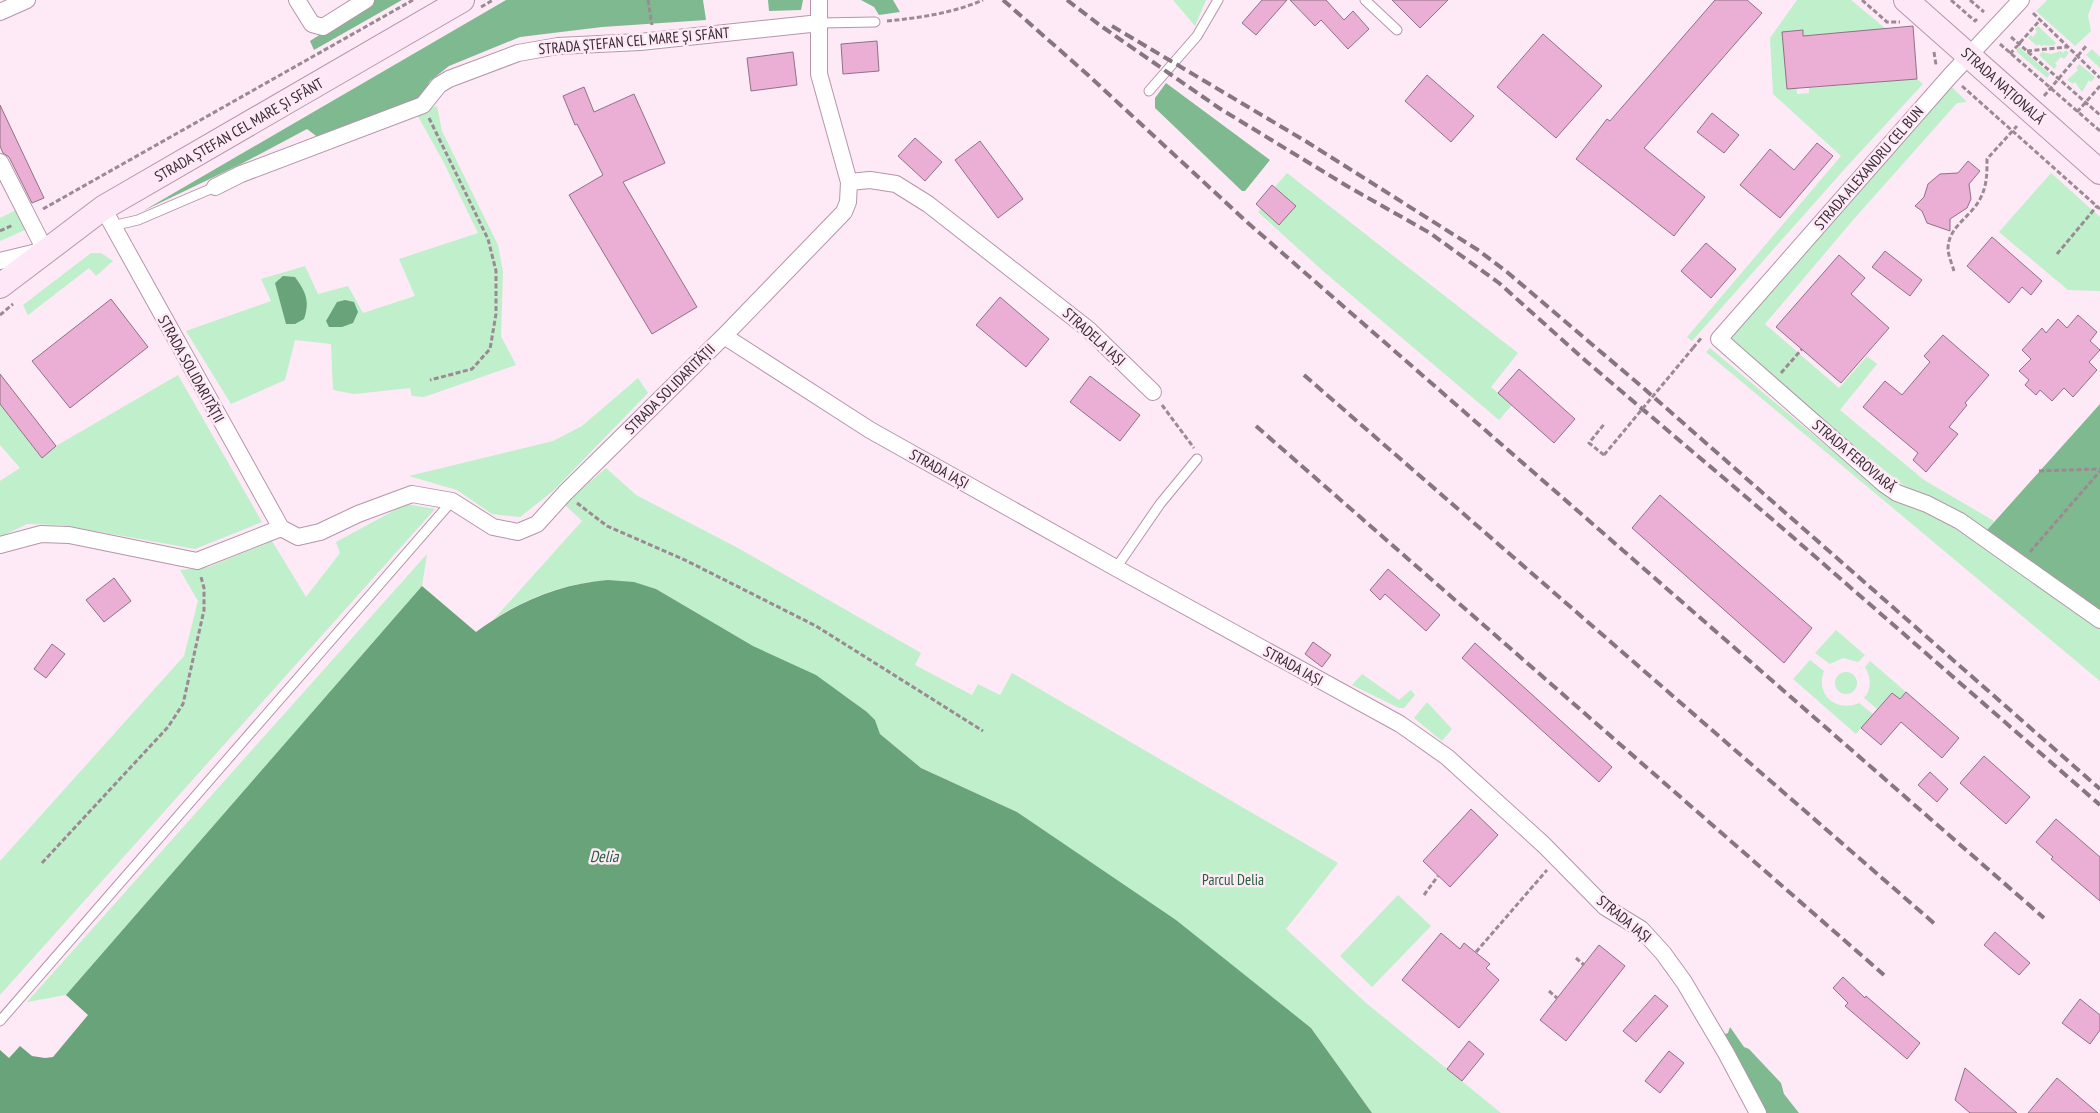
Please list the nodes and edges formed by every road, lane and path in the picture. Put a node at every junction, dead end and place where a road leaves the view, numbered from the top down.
1 (27, 0) edge
2 (297, 0) edge
3 (366, 0) edge
4 (413, 0) edge
5 (493, 0) edge
6 (648, 0) edge
7 (819, 0) edge
8 (984, 0) edge
9 (1218, 0) edge
10 (1366, 0) edge
11 (1906, 0) edge
12 (1951, 0) edge
13 (1970, 0) edge
14 (2025, 4) edge
15 (469, 5) edge
16 (0, 12) edge
17 (1984, 12) dead end
18 (2040, 20) junction
19 (1975, 21) dead end
20 (875, 22) joint
21 (820, 23) junction
22 (654, 30) dead end
23 (1397, 30) dead end
24 (2006, 33) dead end
25 (2002, 38) dead end
26 (2019, 44) junction
27 (2086, 45) dead end
28 (2068, 47) junction
29 (2027, 51) junction
30 (2010, 54) junction
31 (1969, 55) junction
32 (2077, 56) junction
33 (2100, 78) edge
34 (2059, 79) junction
35 (1959, 84) dead end
36 (2100, 86) edge
37 (2051, 88) junction
38 (1149, 91) dead end
39 (2044, 96) dead end
40 (2085, 102) junction
41 (423, 105) junction
42 (2078, 112) junction
43 (2100, 115) edge
44 (2017, 126) dead end
45 (2100, 131) edge
46 (2013, 132) junction
47 (0, 162) edge
48 (2100, 172) edge
49 (849, 182) junction
50 (215, 187) joint
51 (2099, 208) edge
52 (28, 217) junction
53 (107, 217) junction
54 (0, 231) edge
55 (45, 250) junction
56 (2058, 254) dead end
57 (0, 261) edge
58 (1954, 271) dead end
59 (0, 286) edge
60 (724, 336) junction
61 (1719, 339) joint
62 (1693, 348) dead end
63 (1802, 349) dead end
64 (430, 380) dead end
65 (1771, 384) junction
66 (1152, 392) joint
67 (1605, 424) dead end
68 (1197, 458) joint
69 (2100, 470) edge
70 (2039, 471) dead end
71 (565, 493) junction
72 (452, 501) junction
73 (281, 528) junction
74 (0, 546) edge
75 (197, 562) junction
76 (2020, 563) junction
77 (1116, 568) junction
78 (2100, 620) edge
79 (983, 731) dead end
80 (1558, 859) junction
81 (42, 862) dead end
82 (1438, 876) dead end
83 (1424, 895) dead end
84 (1476, 952) dead end
85 (1576, 958) dead end
86 (1584, 965) dead end
87 (1549, 991) dead end
88 (1557, 998) dead end
89 (0, 1021) edge
90 (1758, 1113) edge

1 - 16 street
2 - 3 street
4 - 52 path
5 - 15 path
6 - 22 path
7 - 21 street, STRADA SOLIDARITĂȚII
8 - 20 path
9 - 38 lane
10 - 23 lane
11 - 31 main road, STRADA NAȚIONALĂ
12 - 19 path
13 - 17 path
14 - 18 path
14 - 31 street, STRADA ALEXANDRU CEL BUN
15 - 53 main road, STRADA ȘTEFAN CEL MARE ȘI SFÂNT
18 - 26 path
18 - 28 path
20 - 21 lane, STRADA ȘTEFAN CEL MARE ȘI SFÂNT
21 - 41 street, STRADA ȘTEFAN CEL MARE ȘI SFÂNT
21 - 49 street, STRADA SOLIDARITĂȚII
24 - 26 path
25 - 30 path
26 - 29 path
26 - 30 path
27 - 32 path
28 - 29 path
28 - 32 path
29 - 34 path
30 - 37 path
31 - 48 main road, STRADA NAȚIONALĂ
31 - 61 street, STRADA ALEXANDRU CEL BUN
32 - 33 path
32 - 34 path
34 - 37 path
34 - 40 path
35 - 46 path
36 - 40 path
37 - 39 path
37 - 42 path
40 - 42 path
40 - 43 path
41 - 50 street
41 - 64 path
42 - 45 path
44 - 46 path
46 - 51 path
46 - 58 path
47 - 52 street
49 - 60 street, STRADA SOLIDARITĂȚII
49 - 66 street, STRADELA IAȘI
50 - 53 lane
51 - 56 path
52 - 54 path
52 - 55 street
53 - 55 main road, STRADA ȘTEFAN CEL MARE ȘI SFÂNT
53 - 73 street, STRADA SOLIDARITĂȚII
55 - 57 street, STRADA ȘTEFAN CEL MARE ȘI SFÂNT
55 - 59 main road, STRADA ȘTEFAN CEL MARE ȘI SFÂNT
60 - 71 street, STRADA SOLIDARITĂȚII
60 - 77 street, STRADA IAȘI
61 - 65 street, STRADA FEROVIARĂ
62 - 67 path, bridge
63 - 65 path
65 - 76 street, STRADA FEROVIARĂ
66 - 68 path
68 - 77 lane
69 - 70 path
69 - 76 path
71 - 72 street, STRADA SOLIDARITĂȚII
71 - 79 path
72 - 73 street, STRADA SOLIDARITĂȚII
72 - 89 lane
73 - 75 street
74 - 75 street
75 - 81 path
76 - 78 street, STRADA FEROVIARĂ
77 - 80 street, STRADA IAȘI
80 - 84 path
80 - 90 street, STRADA IAȘI
82 - 83 path
85 - 86 path
87 - 88 path

